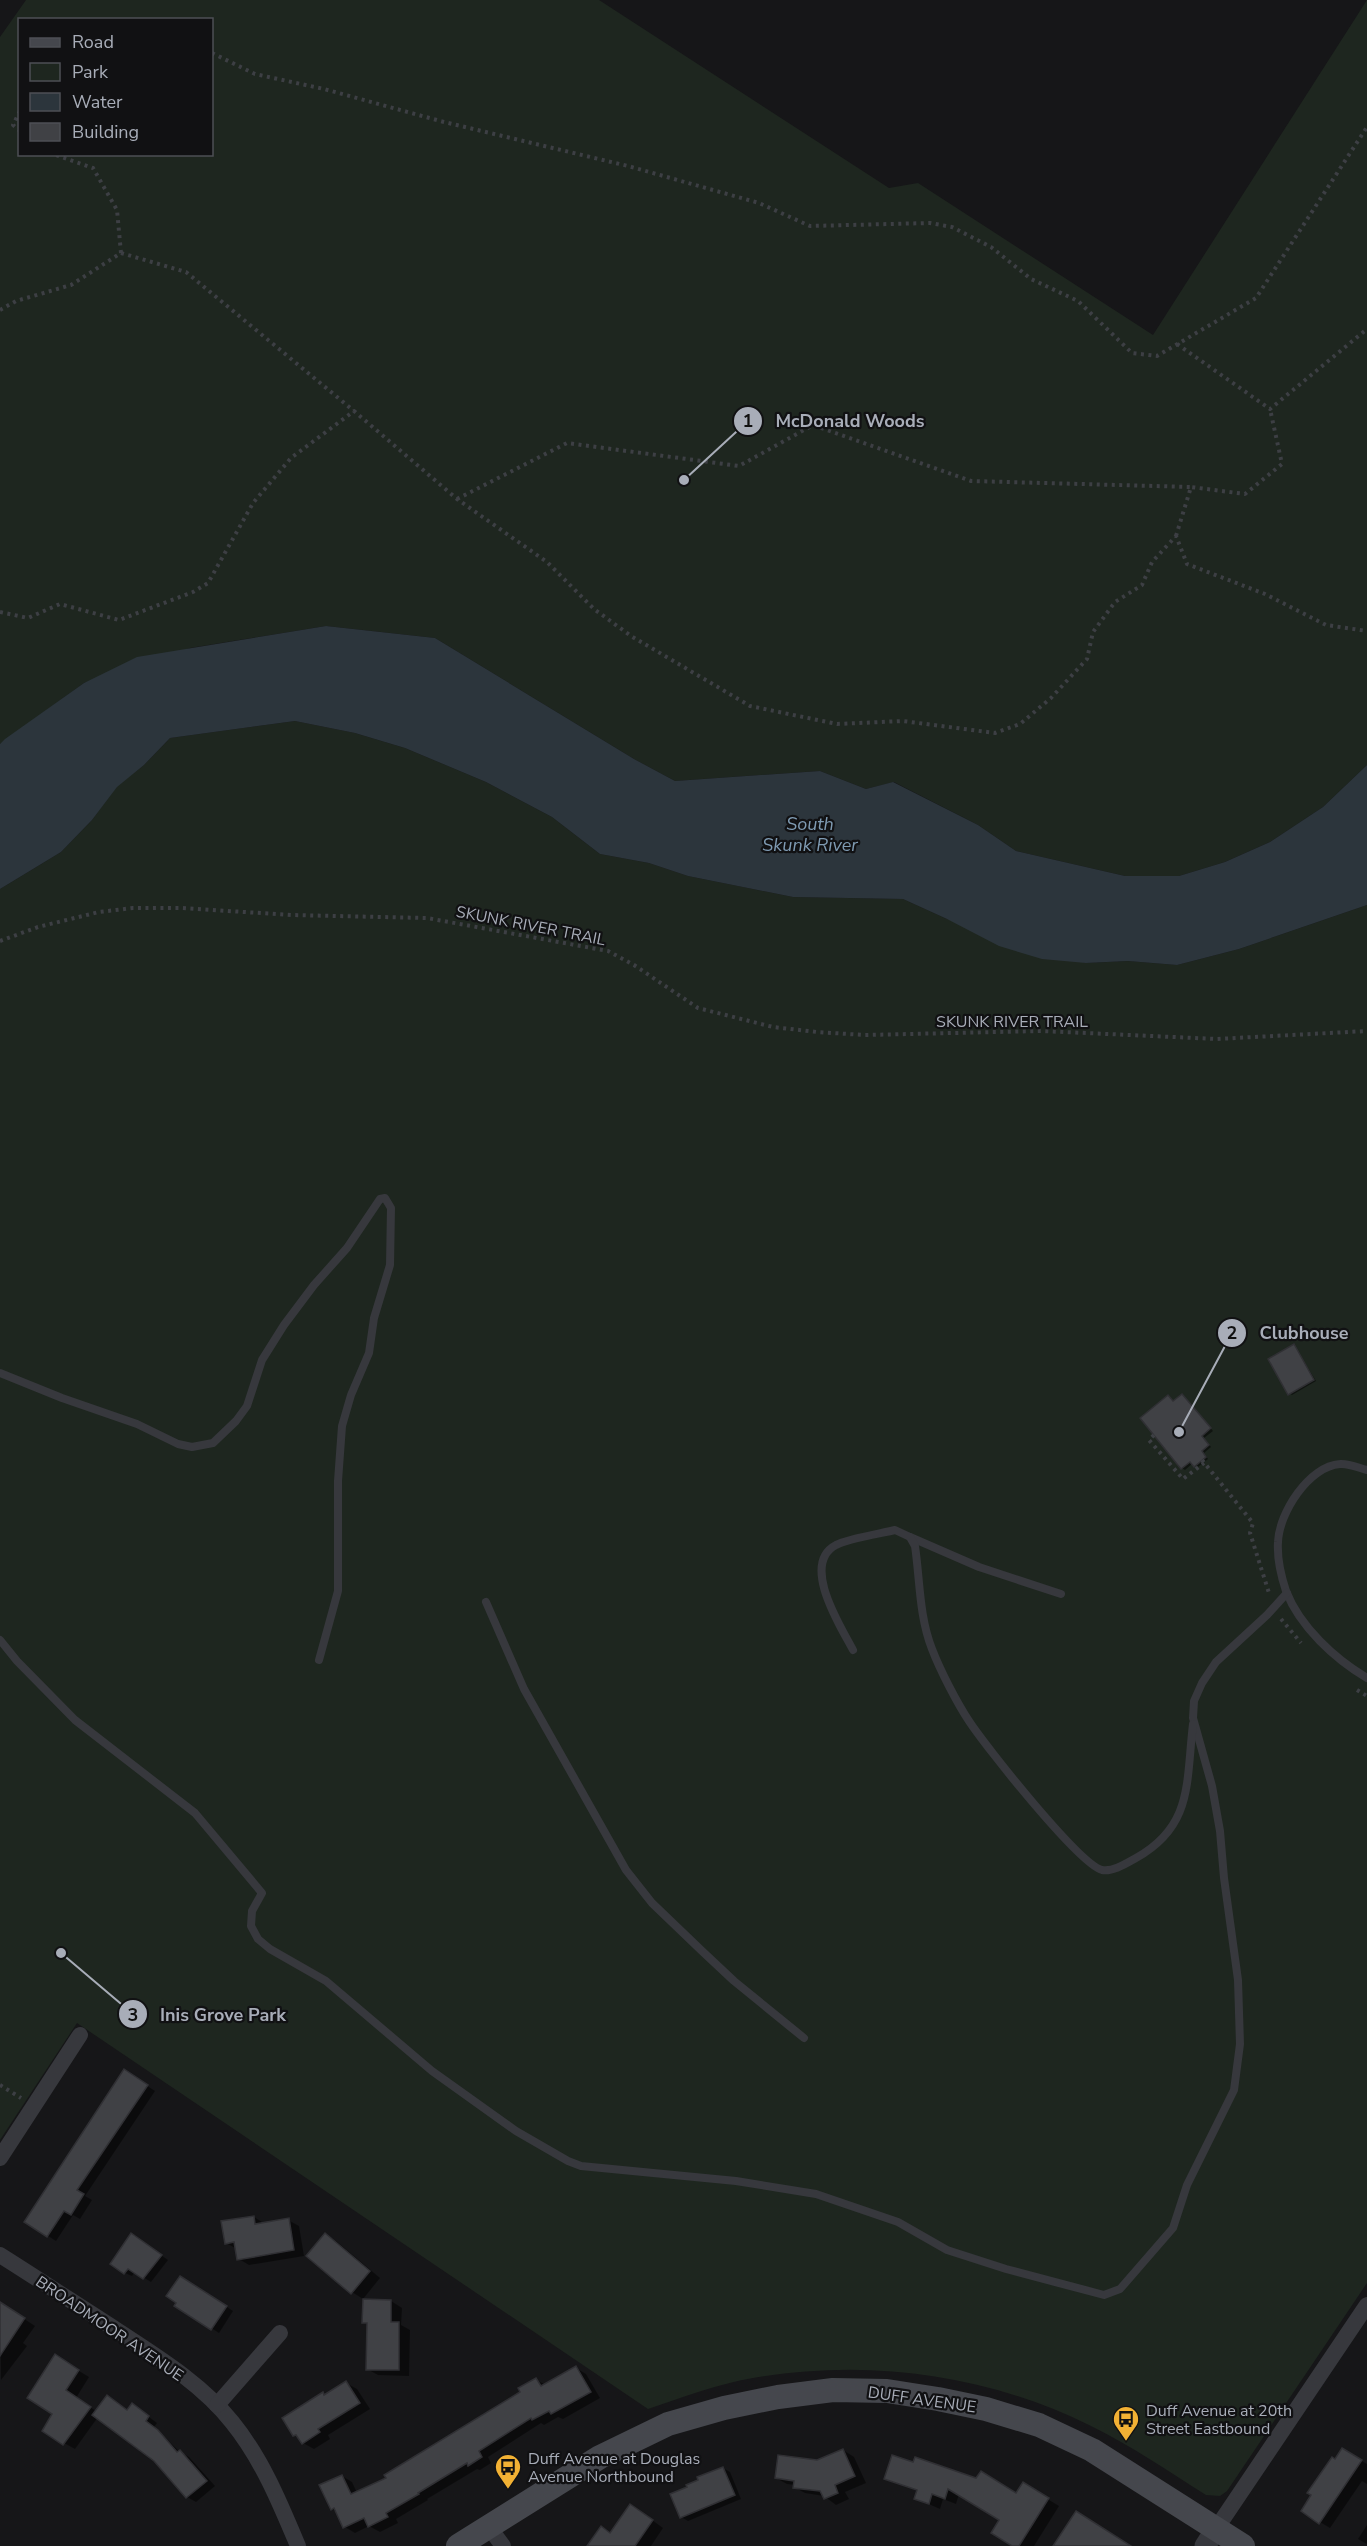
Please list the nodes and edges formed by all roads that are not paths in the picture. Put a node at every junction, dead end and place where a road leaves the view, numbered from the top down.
1 (0, 1373) edge
2 (1367, 1470) edge
3 (910, 1537) junction
4 (1287, 1593) junction
5 (1060, 1594) dead end
6 (486, 1602) dead end
7 (0, 1640) edge
8 (853, 1650) dead end
9 (319, 1660) dead end
10 (1367, 1678) edge
11 (1193, 1718) junction
12 (80, 2036) dead end
13 (804, 2038) dead end
14 (0, 2158) edge
15 (0, 2255) edge
16 (1367, 2306) edge
17 (279, 2333) dead end
18 (217, 2405) junction
19 (496, 2537) edge
20 (1211, 2538) edge
21 (298, 2546) edge
22 (459, 2546) edge
23 (1243, 2546) edge

1 - 9 lane
2 - 4 lane
3 - 5 lane
3 - 8 lane
3 - 11 lane
4 - 10 lane
4 - 11 lane
6 - 13 lane
7 - 11 lane
12 - 14 street
15 - 18 street, BROADMOOR AVENUE
16 - 20 street
17 - 18 street
18 - 21 street, BROADMOOR AVENUE
19 - 20 main road, DUFF AVENUE
19 - 22 main road, DUFF AVENUE
20 - 23 main road, DUFF AVENUE

